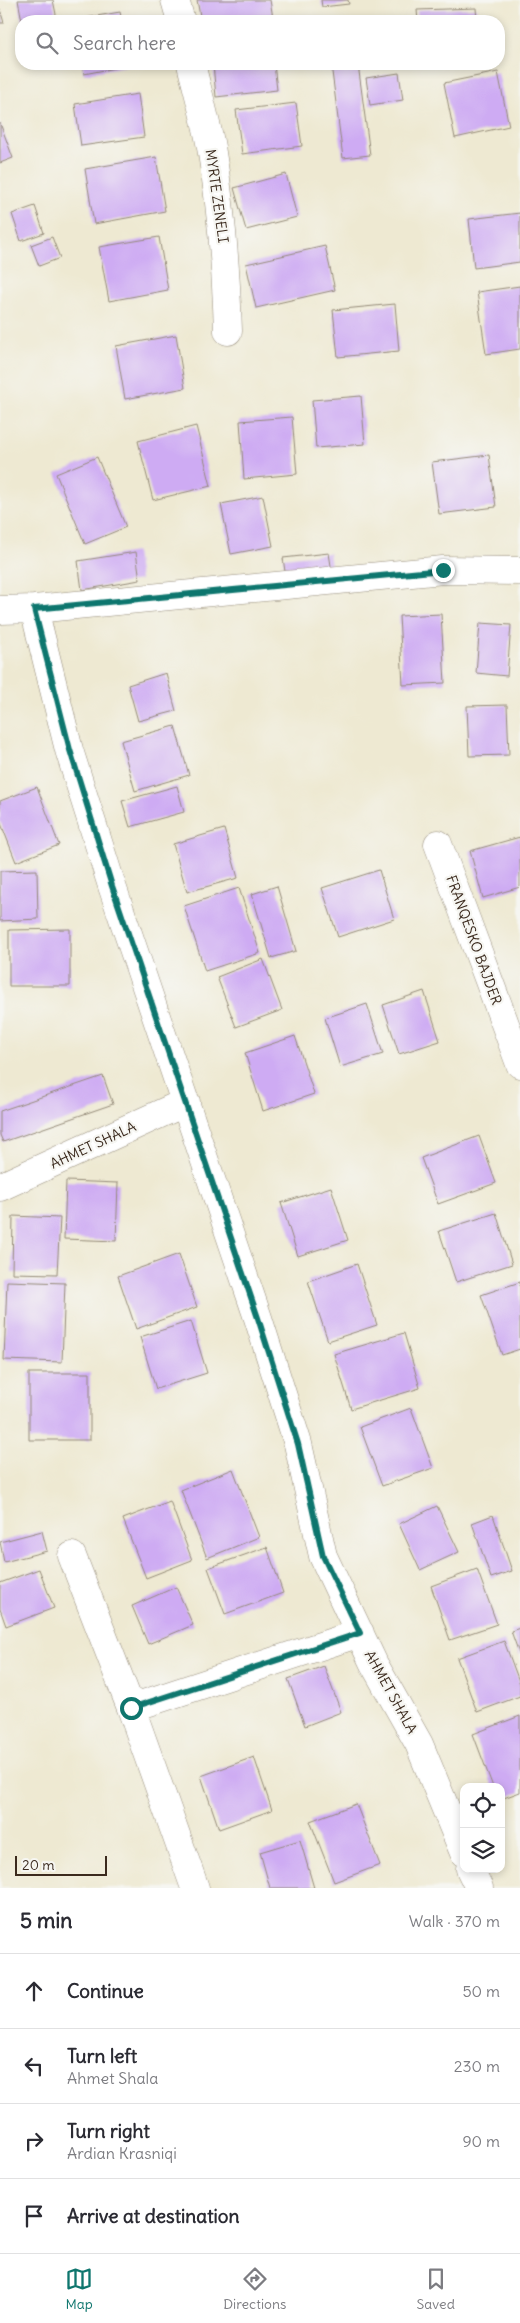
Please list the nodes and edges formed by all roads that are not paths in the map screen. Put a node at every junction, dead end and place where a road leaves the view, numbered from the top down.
1 (175, 0) edge
2 (179, 15) edge
3 (192, 70) edge
4 (228, 331) dead end
5 (520, 571) edge
6 (34, 609) junction
7 (0, 610) edge
8 (438, 844) dead end
9 (520, 1064) edge
10 (186, 1102) junction
11 (0, 1187) edge
12 (72, 1556) dead end
13 (360, 1633) junction
14 (131, 1708) junction
15 (460, 1843) edge
16 (472, 1873) edge
17 (195, 1888) edge
18 (479, 1888) edge

1 - 2 street
3 - 4 street, MYRTE ZENELI
5 - 6 street
6 - 7 street
6 - 10 street, AHMET SHALA
8 - 9 street, FRANQESKO BAJDER
10 - 11 street, AHMET SHALA
10 - 13 street, AHMET SHALA
12 - 14 street
13 - 14 street
13 - 15 street, AHMET SHALA
14 - 17 street
16 - 18 street

